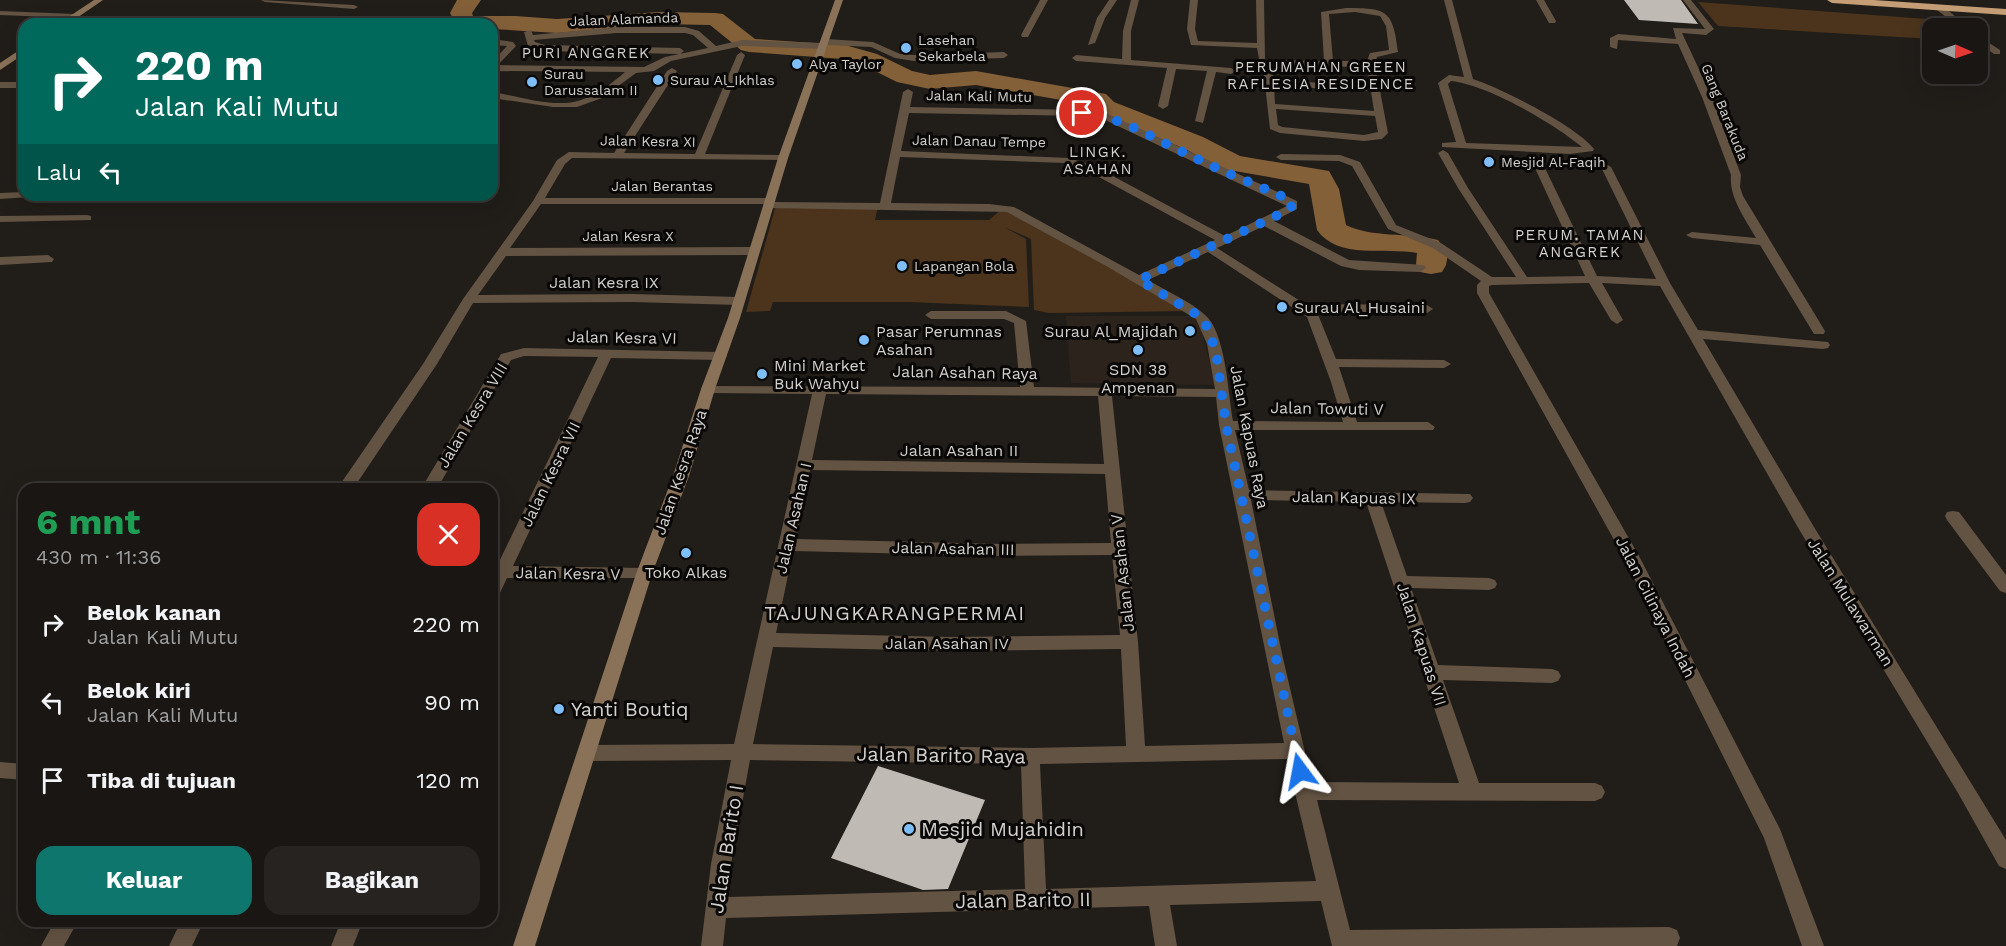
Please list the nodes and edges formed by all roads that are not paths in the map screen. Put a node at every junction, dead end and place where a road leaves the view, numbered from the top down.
1 (99, 0) edge
2 (264, 0) edge
3 (839, 0) edge
4 (1044, 0) edge
5 (1113, 0) edge
6 (1135, 0) edge
7 (1194, 0) edge
8 (1260, 0) edge
9 (1339, 0) edge
10 (1448, 0) edge
11 (1540, 0) edge
12 (1687, 0) edge
13 (1832, 0) edge
14 (1882, 2) edge
15 (354, 7) dead end
16 (1940, 8) junction
17 (1341, 11) junction
18 (2006, 12) edge
19 (0, 13) edge
20 (75, 16) junction
21 (72, 18) edge
22 (1952, 18) edge
23 (1552, 21) dead end
24 (1676, 30) junction
25 (1025, 35) dead end
26 (1624, 37) junction
27 (1680, 42) junction
28 (498, 43) edge
29 (1091, 43) dead end
30 (1262, 46) junction
31 (1988, 46) edge
32 (1614, 47) dead end
33 (714, 49) junction
34 (823, 49) junction
35 (1997, 52) dead end
36 (695, 54) junction
37 (741, 55) dead end
38 (1004, 55) dead end
39 (18, 57) edge
40 (1076, 58) dead end
41 (1262, 58) dead end
42 (498, 62) edge
43 (1127, 62) junction
44 (1329, 62) junction
45 (1371, 64) junction
46 (1172, 66) junction
47 (0, 67) edge
48 (498, 68) edge
49 (1212, 69) junction
50 (634, 70) junction
51 (672, 71) dead end
52 (1231, 71) dead end
53 (1469, 79) junction
54 (1269, 83) junction
55 (0, 85) edge
56 (18, 85) edge
57 (1377, 89) junction
58 (908, 92) dead end
59 (498, 96) edge
60 (1163, 106) dead end
61 (1270, 106) junction
62 (903, 110) junction
63 (1381, 114) junction
64 (1200, 121) dead end
65 (1462, 145) junction
66 (894, 154) junction
67 (617, 156) junction
68 (699, 157) junction
69 (1281, 157) dead end
70 (783, 158) junction
71 (1539, 166) dead end
72 (1606, 167) dead end
73 (18, 195) edge
74 (0, 196) edge
75 (538, 201) junction
76 (768, 203) junction
77 (885, 206) junction
78 (87, 218) dead end
79 (0, 219) edge
80 (1264, 221) junction
81 (1692, 235) dead end
82 (1224, 240) junction
83 (1763, 242) junction
84 (1209, 248) junction
85 (753, 251) junction
86 (502, 252) junction
87 (48, 259) dead end
88 (0, 261) edge
89 (1420, 268) dead end
90 (1523, 279) junction
91 (1593, 279) junction
92 (1139, 280) junction
93 (1490, 281) junction
94 (1664, 282) junction
95 (470, 299) junction
96 (739, 301) junction
97 (1304, 308) junction
98 (1427, 309) dead end
99 (931, 315) dead end
100 (1617, 320) dead end
101 (1818, 330) dead end
102 (1697, 338) junction
103 (1823, 345) dead end
104 (524, 352) joint
105 (607, 353) junction
106 (720, 356) junction
107 (1330, 363) junction
108 (1444, 364) dead end
109 (708, 389) junction
110 (820, 389) junction
111 (1027, 390) junction
112 (1105, 393) junction
113 (1221, 393) junction
114 (1226, 425) junction
115 (1351, 426) junction
116 (1428, 427) dead end
117 (805, 465) junction
118 (1112, 470) junction
119 (349, 483) edge
120 (432, 483) edge
121 (1242, 495) junction
122 (1372, 496) junction
123 (1465, 498) dead end
124 (1953, 516) dead end
125 (786, 545) junction
126 (1119, 549) junction
127 (498, 570) edge
128 (498, 572) edge
129 (644, 574) junction
130 (1402, 582) junction
131 (1489, 584) dead end
132 (2006, 587) edge
133 (765, 640) junction
134 (1129, 642) junction
135 (1430, 672) junction
136 (1552, 676) dead end
137 (1295, 751) junction
138 (742, 752) junction
139 (588, 753) junction
140 (1136, 753) junction
141 (1030, 756) junction
142 (0, 770) edge
143 (18, 772) edge
144 (1305, 790) junction
145 (1472, 791) junction
146 (1595, 792) dead end
147 (2006, 859) edge
148 (1329, 891) junction
149 (1158, 895) junction
150 (1036, 898) junction
151 (716, 908) junction
152 (63, 927) edge
153 (190, 927) edge
154 (350, 927) edge
155 (1669, 938) dead end
156 (1342, 943) edge
157 (52, 946) edge
158 (180, 946) edge
159 (342, 946) edge
160 (524, 946) edge
161 (712, 946) edge
162 (1166, 946) edge
163 (1813, 946) edge

1 - 20 street
2 - 15 street
3 - 34 street, Jalan Kesra Raya
4 - 25 street
5 - 29 street
6 - 43 street
7 - 30 street
8 - 30 street
9 - 17 street
10 - 53 street
11 - 23 street
12 - 24 street
13 - 14 highway
14 - 16 highway
16 - 18 highway
16 - 22 street
17 - 44 street
17 - 45 street
19 - 20 street
20 - 21 street
24 - 26 street
24 - 27 street, Gang Barakuda
26 - 27 street
26 - 32 street
27 - 83 street, Gang Barakuda
28 - 42 street
30 - 41 street
31 - 35 street
33 - 34 street
33 - 36 street
33 - 36 street, Jalan Alamanda
34 - 38 street
34 - 70 street, Jalan Kesra Raya
36 - 50 street
37 - 68 street
39 - 47 street
40 - 43 street
43 - 46 street
44 - 45 street
44 - 54 street
45 - 57 street
46 - 49 street
46 - 60 street
48 - 50 street
49 - 52 street
49 - 64 street
50 - 59 street
51 - 67 street
53 - 65 street
53 - 65 street
54 - 57 street
54 - 61 street
55 - 56 street
57 - 63 street
58 - 62 street
61 - 63 street
61 - 63 street
62 - 66 street
62 - 80 street, Jalan Kali Mutu
65 - 90 street
66 - 77 street
66 - 82 street, Jalan Danau Tempe
67 - 68 street, Jalan Kesra XI
67 - 75 street, Jalan Kesra XI
68 - 70 street, Jalan Kesra XI
69 - 93 street
70 - 76 street, Jalan Kesra Raya
71 - 91 street
72 - 94 street, Jalan Mulawarman
73 - 74 street
75 - 76 street, Jalan Berantas
75 - 86 street
76 - 77 street, Jalan Kapuas Raya
76 - 85 street, Jalan Kesra Raya
77 - 92 street, Jalan Kapuas Raya
78 - 79 street
80 - 82 street, Jalan Kali Mutu
80 - 89 street
81 - 83 street
82 - 84 street, Jalan Kali Mutu
83 - 101 street, Gang Barakuda
84 - 92 street, Jalan Kali Mutu
84 - 97 street
85 - 86 street, Jalan Kesra X
85 - 96 street, Jalan Kesra Raya
86 - 95 street
87 - 88 street
90 - 91 street
90 - 93 street
91 - 94 street
91 - 100 street
92 - 113 street, Jalan Kapuas Raya
93 - 163 street, Jalan Cilinaya Indah
94 - 102 street, Jalan Mulawarman
95 - 96 street, Jalan Kesra IX
95 - 119 street
96 - 106 street, Jalan Kesra Raya
97 - 98 street
97 - 107 street
99 - 111 street
102 - 103 street
102 - 147 street, Jalan Mulawarman
104 - 105 street, Jalan Kesra VI
104 - 120 street, Jalan Kesra VIII
105 - 106 street, Jalan Kesra VI
105 - 127 street, Jalan Kesra VII
106 - 109 street, Jalan Kesra Raya
107 - 108 street
107 - 115 street
109 - 110 street, Jalan Asahan Raya
109 - 129 street, Jalan Kesra Raya
110 - 111 street, Jalan Asahan Raya
110 - 117 street, Jalan Asahan I
111 - 112 street, Jalan Asahan Raya
112 - 113 street, Jalan Asahan Raya
112 - 118 street, Jalan Asahan V
113 - 114 street, Jalan Kapuas Raya
114 - 115 street, Jalan Towuti V
114 - 121 street, Jalan Kapuas Raya
115 - 116 street, Jalan Towuti V
117 - 118 street, Jalan Asahan II
117 - 125 street, Jalan Asahan I
118 - 126 street, Jalan Asahan V
121 - 122 street, Jalan Kapuas IX
121 - 137 street, Jalan Kapuas Raya
122 - 123 street, Jalan Kapuas IX
122 - 130 street, Jalan Kapuas VII
124 - 132 street
125 - 126 street, Jalan Asahan III
125 - 133 street, Jalan Asahan I
126 - 134 street, Jalan Asahan V
128 - 129 street, Jalan Kesra V
129 - 139 street, Jalan Kesra Raya
130 - 131 street
130 - 135 street, Jalan Kapuas VII
133 - 134 street, Jalan Asahan IV
133 - 138 street, Jalan Asahan I
134 - 140 street, Jalan Asahan V
135 - 136 street
135 - 145 street, Jalan Kapuas VII
137 - 140 street, Jalan Barito Raya
137 - 144 street, Jalan Kapuas Raya
138 - 139 street, Jalan Barito Raya
138 - 141 street, Jalan Barito Raya
138 - 151 street, Jalan Barito I
139 - 160 street, Jalan Kesra Raya
140 - 141 street, Jalan Barito Raya
141 - 150 street
142 - 143 street
144 - 145 street
144 - 148 street, Jalan Kapuas Raya
145 - 146 street
148 - 149 street, Jalan Barito II
148 - 156 street, Jalan Kapuas Raya
149 - 150 street, Jalan Barito II
149 - 162 street
150 - 151 street, Jalan Barito II
151 - 161 street, Jalan Barito I
152 - 157 street
153 - 158 street
154 - 159 street
155 - 156 street

